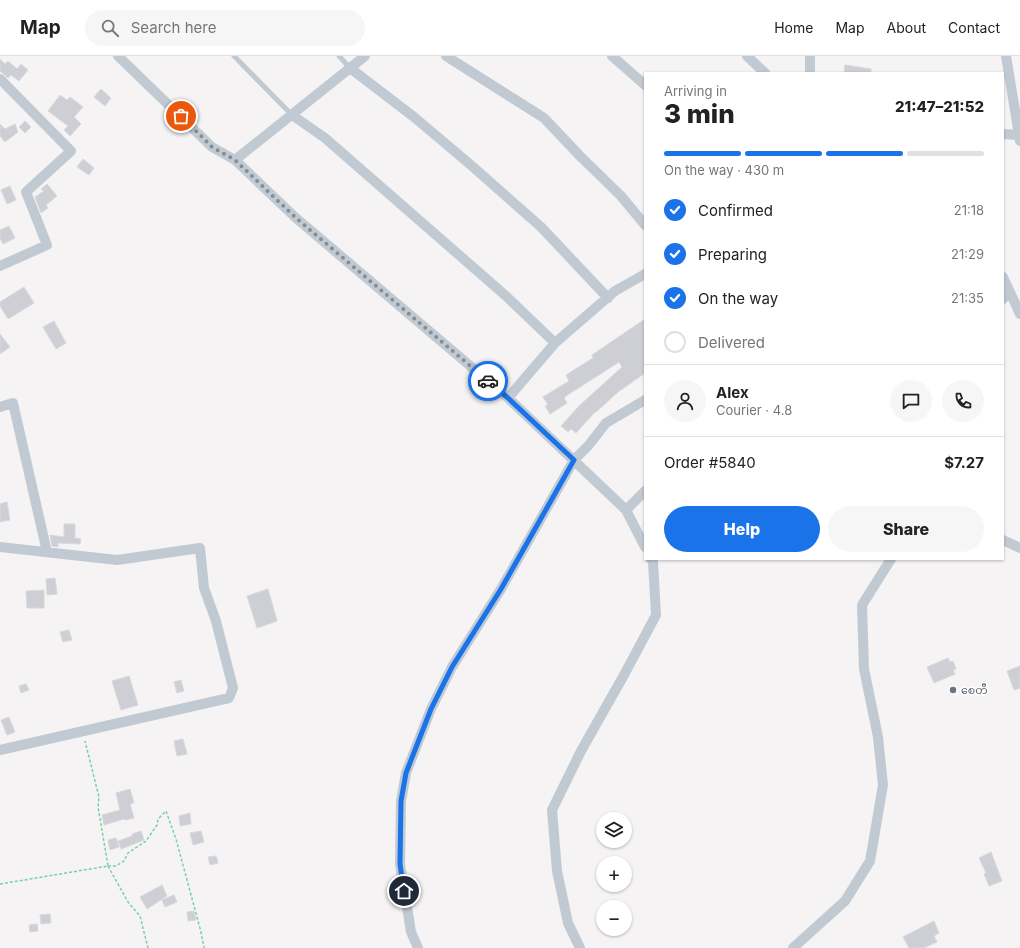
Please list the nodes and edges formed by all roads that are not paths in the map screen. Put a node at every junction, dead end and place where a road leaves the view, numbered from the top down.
1 (118, 56) edge
2 (234, 56) edge
3 (339, 56) edge
4 (365, 56) edge
5 (446, 56) edge
6 (612, 56) edge
7 (746, 56) edge
8 (810, 56) edge
9 (1006, 56) edge
10 (350, 68) junction
11 (764, 72) edge
12 (810, 72) edge
13 (0, 80) edge
14 (644, 84) edge
15 (292, 115) junction
16 (1004, 134) edge
17 (1019, 137) edge
18 (235, 160) junction
19 (644, 224) edge
20 (0, 266) edge
21 (644, 275) edge
22 (1004, 283) edge
23 (1006, 295) edge
24 (608, 298) junction
25 (1020, 314) edge
26 (554, 343) junction
27 (508, 398) junction
28 (644, 401) edge
29 (0, 407) edge
30 (574, 460) junction
31 (644, 492) edge
32 (626, 510) junction
33 (1004, 540) edge
34 (644, 545) edge
35 (0, 547) edge
36 (1020, 548) edge
37 (47, 552) junction
38 (652, 560) edge
39 (890, 560) edge
40 (0, 750) edge
41 (418, 948) edge
42 (580, 948) edge
43 (793, 948) edge

1 - 18 street
2 - 15 lane
3 - 10 lane
4 - 10 street
5 - 19 street
6 - 14 street
7 - 11 street
8 - 12 street
9 - 17 street
10 - 15 street
10 - 24 street
13 - 20 street
15 - 18 street
15 - 26 street
16 - 17 street
18 - 27 street
21 - 24 street
22 - 23 street
23 - 25 street
24 - 26 street
26 - 27 street
27 - 30 street
28 - 30 street
29 - 37 street
30 - 32 street
30 - 41 street
31 - 32 street
32 - 34 street
33 - 36 street
35 - 37 street
37 - 40 street
38 - 42 street
39 - 43 street

